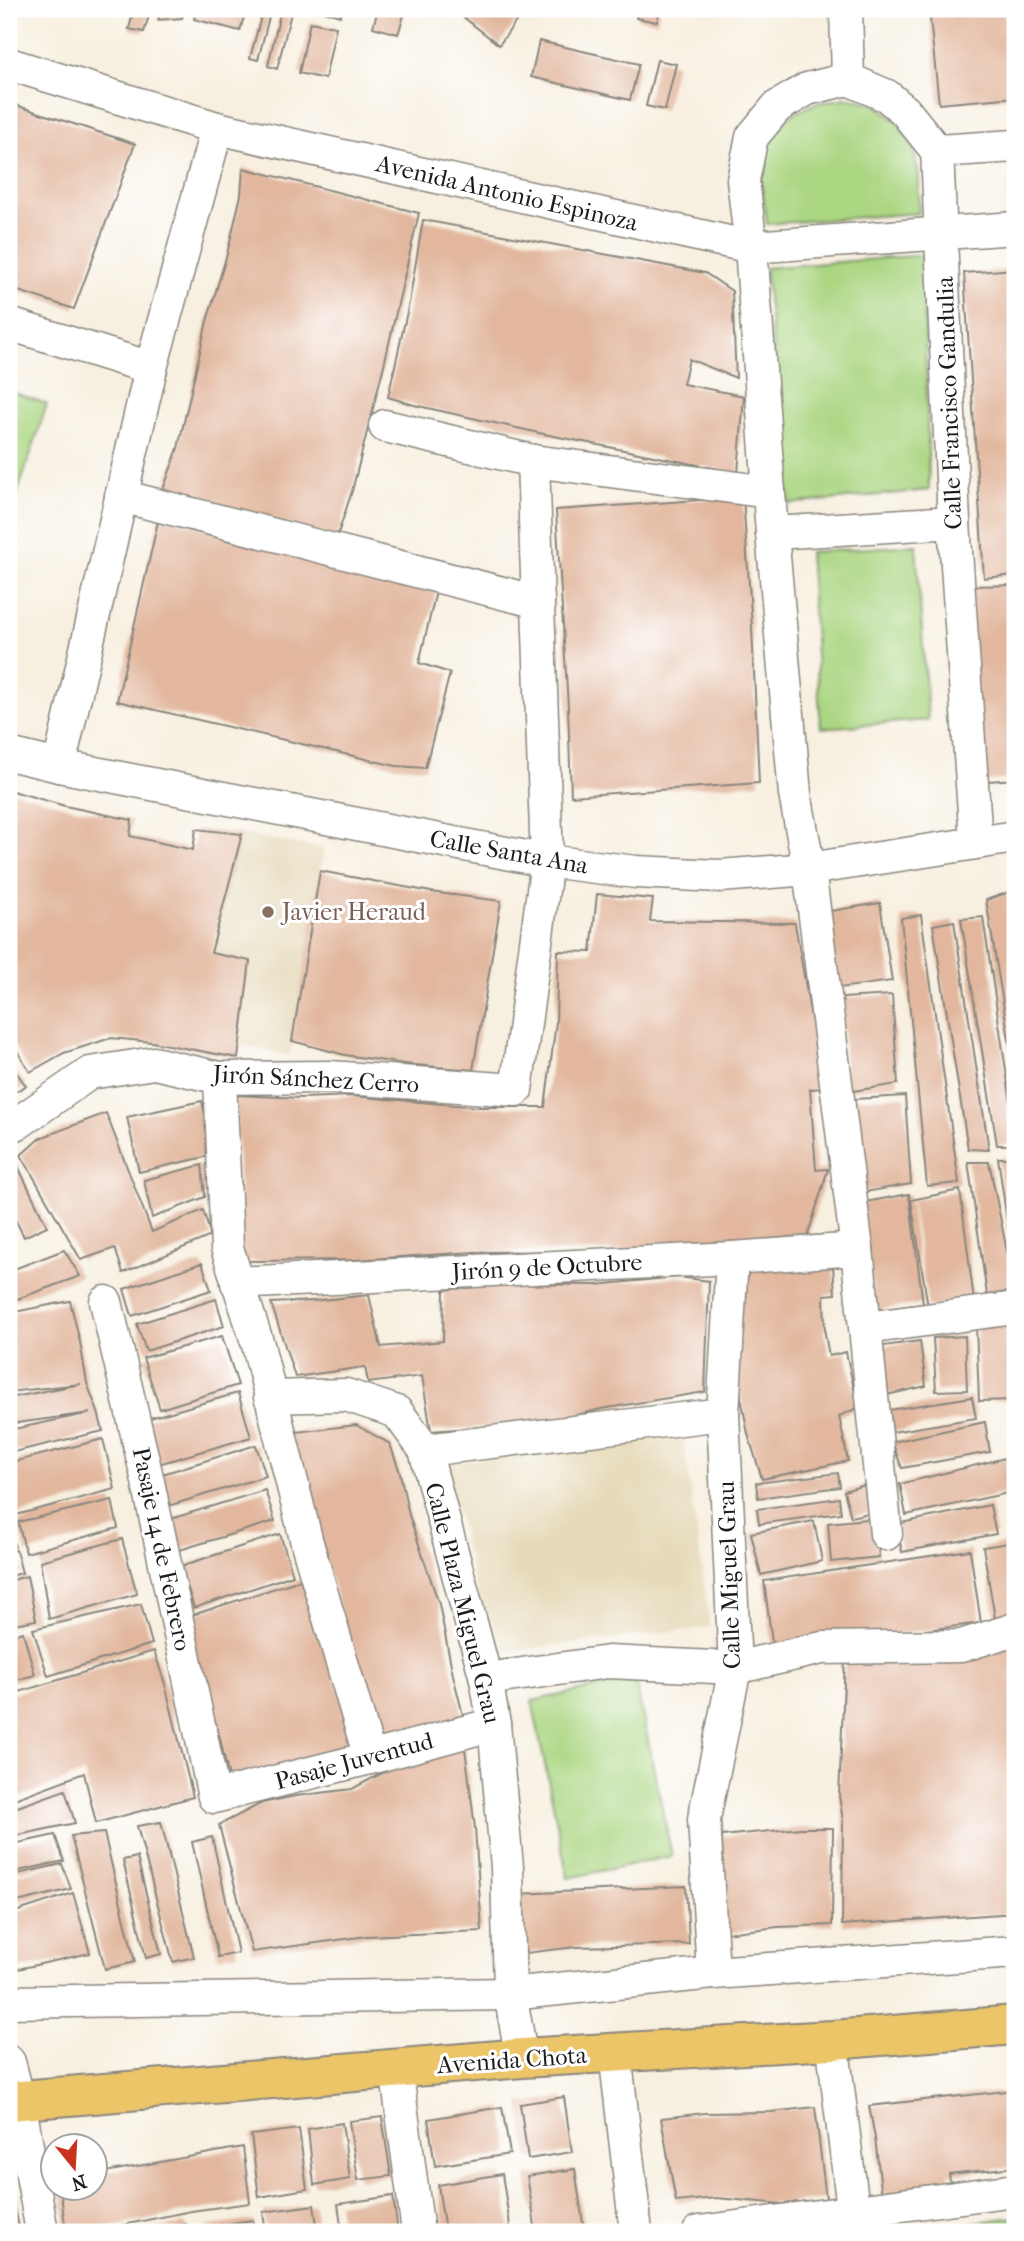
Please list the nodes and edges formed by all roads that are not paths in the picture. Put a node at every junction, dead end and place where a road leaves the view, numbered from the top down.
1 (846, 9) edge
2 (9, 64) edge
3 (848, 79) junction
4 (217, 128) junction
5 (1015, 146) edge
6 (937, 150) junction
7 (1015, 228) edge
8 (942, 233) junction
9 (751, 247) junction
10 (9, 324) edge
11 (151, 368) junction
12 (385, 426) dead end
13 (533, 461) junction
14 (769, 492) junction
15 (121, 496) junction
16 (954, 522) junction
17 (772, 533) junction
18 (538, 602) junction
19 (9, 754) edge
20 (59, 766) junction
21 (1015, 836) edge
22 (976, 842) junction
23 (547, 861) junction
24 (808, 869) junction
25 (220, 1078) junction
26 (9, 1127) edge
27 (857, 1249) junction
28 (732, 1258) junction
29 (237, 1283) junction
30 (106, 1302) dead end
31 (1015, 1308) edge
32 (866, 1328) junction
33 (270, 1397) junction
34 (723, 1414) junction
35 (425, 1450) junction
36 (886, 1534) dead end
37 (1015, 1629) edge
38 (735, 1668) junction
39 (486, 1679) junction
40 (494, 1724) junction
41 (370, 1758) junction
42 (214, 1797) joint
43 (1015, 1952) edge
44 (713, 1973) junction
45 (510, 1994) junction
46 (9, 2002) edge
47 (1015, 2025) edge
48 (832, 2040) junction
49 (615, 2053) junction
50 (522, 2058) junction
51 (9, 2062) edge
52 (396, 2068) junction
53 (14, 2100) edge
54 (18, 2146) edge
55 (1015, 2190) edge
56 (854, 2223) edge
57 (42, 2232) edge
58 (418, 2232) edge
59 (636, 2232) edge
60 (699, 2232) edge

1 - 3 street
2 - 4 street, Avenida Antonio Espinoza
3 - 6 street
3 - 9 street
4 - 9 street, Avenida Antonio Espinoza
4 - 11 street
5 - 6 street
6 - 8 street, Calle Francisco Gandulia
7 - 8 street, Avenida Antonio Espinoza
8 - 9 street, Avenida Antonio Espinoza
8 - 16 street, Calle Francisco Gandulia
9 - 14 street
10 - 11 street
11 - 15 street
12 - 13 street
13 - 14 street
13 - 18 street
14 - 17 street
15 - 18 street
15 - 20 street
16 - 17 street
16 - 22 street, Calle Francisco Gandulia
17 - 24 street
18 - 23 street
19 - 20 street, Calle Santa Ana
20 - 23 street, Calle Santa Ana
21 - 22 street, Calle Santa Ana
22 - 24 street, Calle Santa Ana
23 - 24 street, Calle Santa Ana
23 - 25 street, Jirón Sánchez Cerro
24 - 27 street
25 - 26 street, Jirón Sánchez Cerro
25 - 29 street
27 - 28 street, Jirón 9 de Octubre
27 - 32 street
28 - 29 street, Jirón 9 de Octubre
28 - 34 street, Calle Miguel Grau
29 - 33 street
30 - 42 street, Pasaje 14 de Febrero
31 - 32 street
32 - 36 street
33 - 35 street, Calle Plaza Miguel Grau
33 - 41 street
34 - 35 street
34 - 38 street, Calle Miguel Grau
35 - 39 street, Calle Plaza Miguel Grau
37 - 38 street
38 - 39 street
38 - 44 street, Calle Miguel Grau
39 - 40 street, Calle Plaza Miguel Grau
40 - 41 street, Pasaje Juventud
40 - 45 street, Calle Plaza Miguel Grau
41 - 42 street, Pasaje Juventud
43 - 44 street
44 - 45 street
45 - 46 street
45 - 50 street, Calle Plaza Miguel Grau
47 - 48 highway, Avenida Chota
48 - 49 highway, Avenida Chota
48 - 56 street
49 - 50 highway, Avenida Chota
49 - 59 street
50 - 52 highway, Avenida Chota
51 - 53 street
52 - 53 highway, Avenida Chota
52 - 58 street
53 - 54 street
54 - 57 street
55 - 56 street
56 - 60 street

